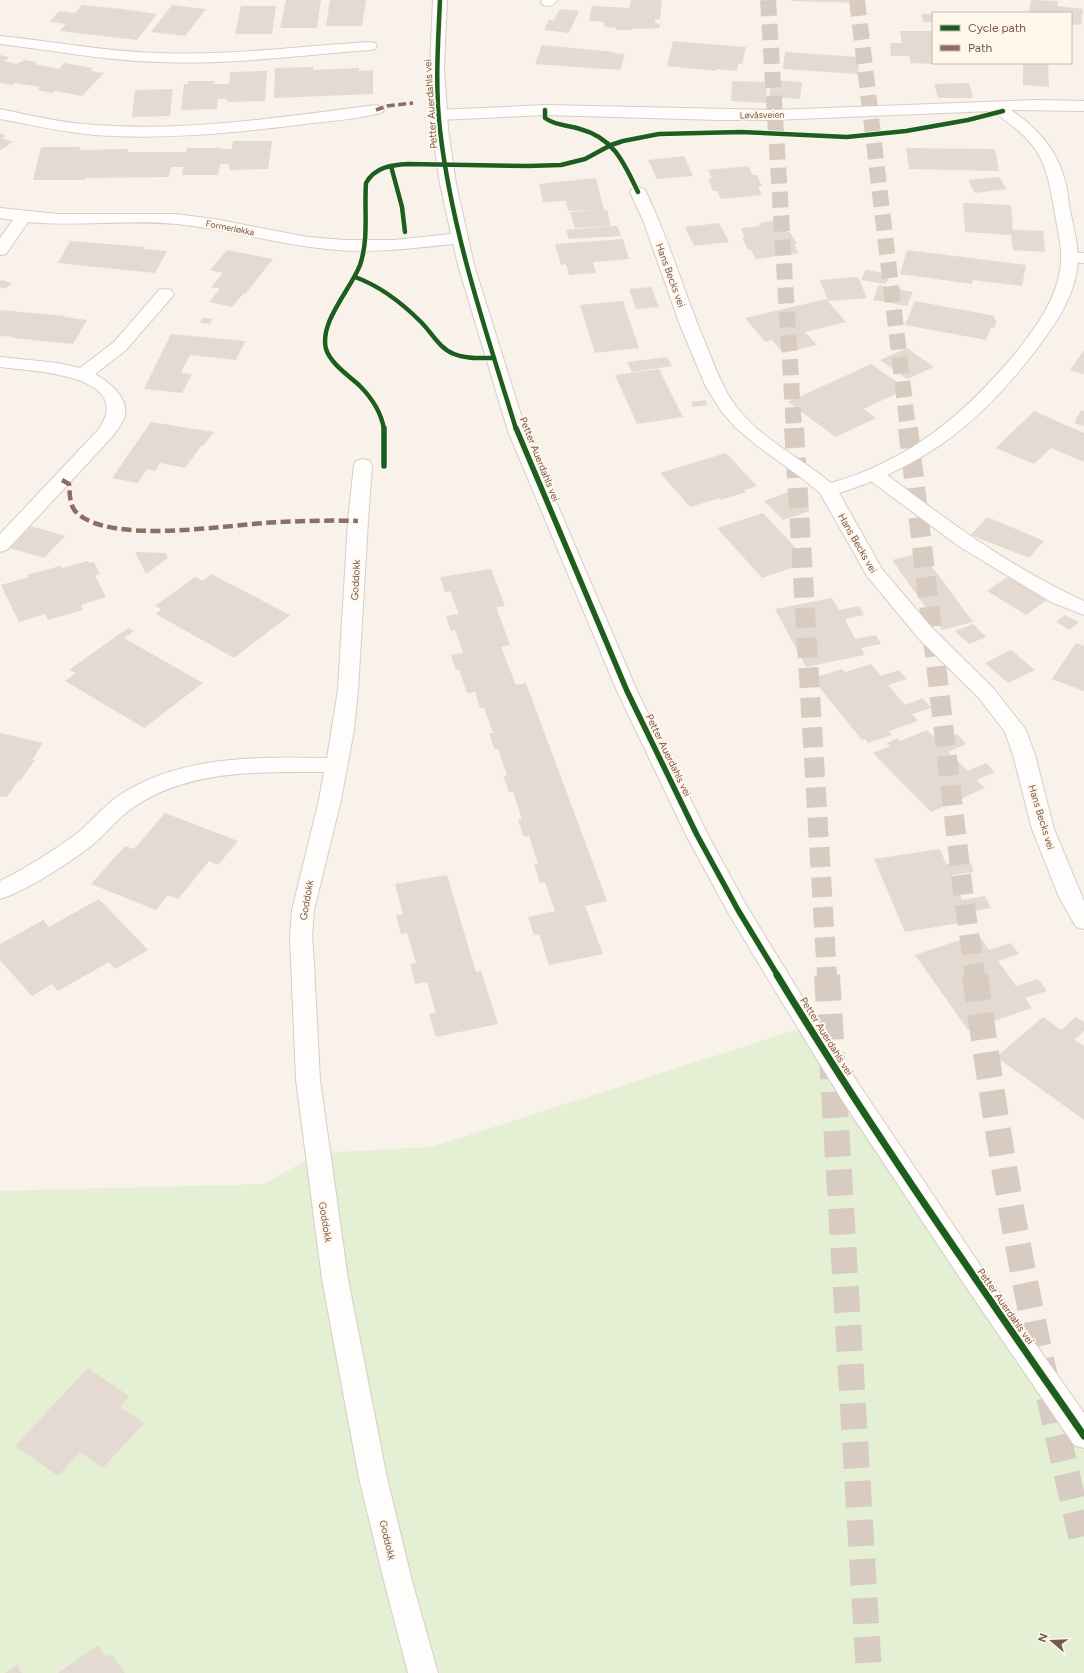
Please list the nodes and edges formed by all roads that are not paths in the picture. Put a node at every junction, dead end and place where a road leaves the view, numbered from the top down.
1 (440, 0) edge
2 (0, 40) edge
3 (370, 46) dead end
4 (995, 106) junction
5 (1084, 106) edge
6 (376, 110) dead end
7 (0, 114) edge
8 (439, 115) junction
9 (638, 192) dead end
10 (0, 213) edge
11 (23, 217) junction
12 (460, 238) junction
13 (0, 250) edge
14 (1077, 257) edge
15 (166, 294) dead end
16 (0, 362) edge
17 (83, 375) junction
18 (363, 465) dead end
19 (875, 475) junction
20 (828, 490) junction
21 (0, 546) edge
22 (1084, 609) edge
23 (336, 765) junction
24 (0, 891) edge
25 (1084, 922) edge
26 (1084, 1436) edge
27 (423, 1673) edge

1 - 8 street, Petter Auerdahls vei
2 - 3 street
4 - 5 street, Løvåsveien
4 - 8 street, Løvåsveien
4 - 14 street
6 - 7 street
8 - 12 street, Petter Auerdahls vei
9 - 20 street, Hans Becks vei
10 - 11 street, Formerløkka
11 - 12 street, Formerløkka
11 - 13 street
12 - 26 street, Petter Auerdahls vei
14 - 19 street
15 - 17 street
16 - 17 street
17 - 21 street
18 - 23 street, Goddokk
19 - 20 street
19 - 22 street
20 - 25 street, Hans Becks vei
23 - 24 street
23 - 27 street, Goddokk

